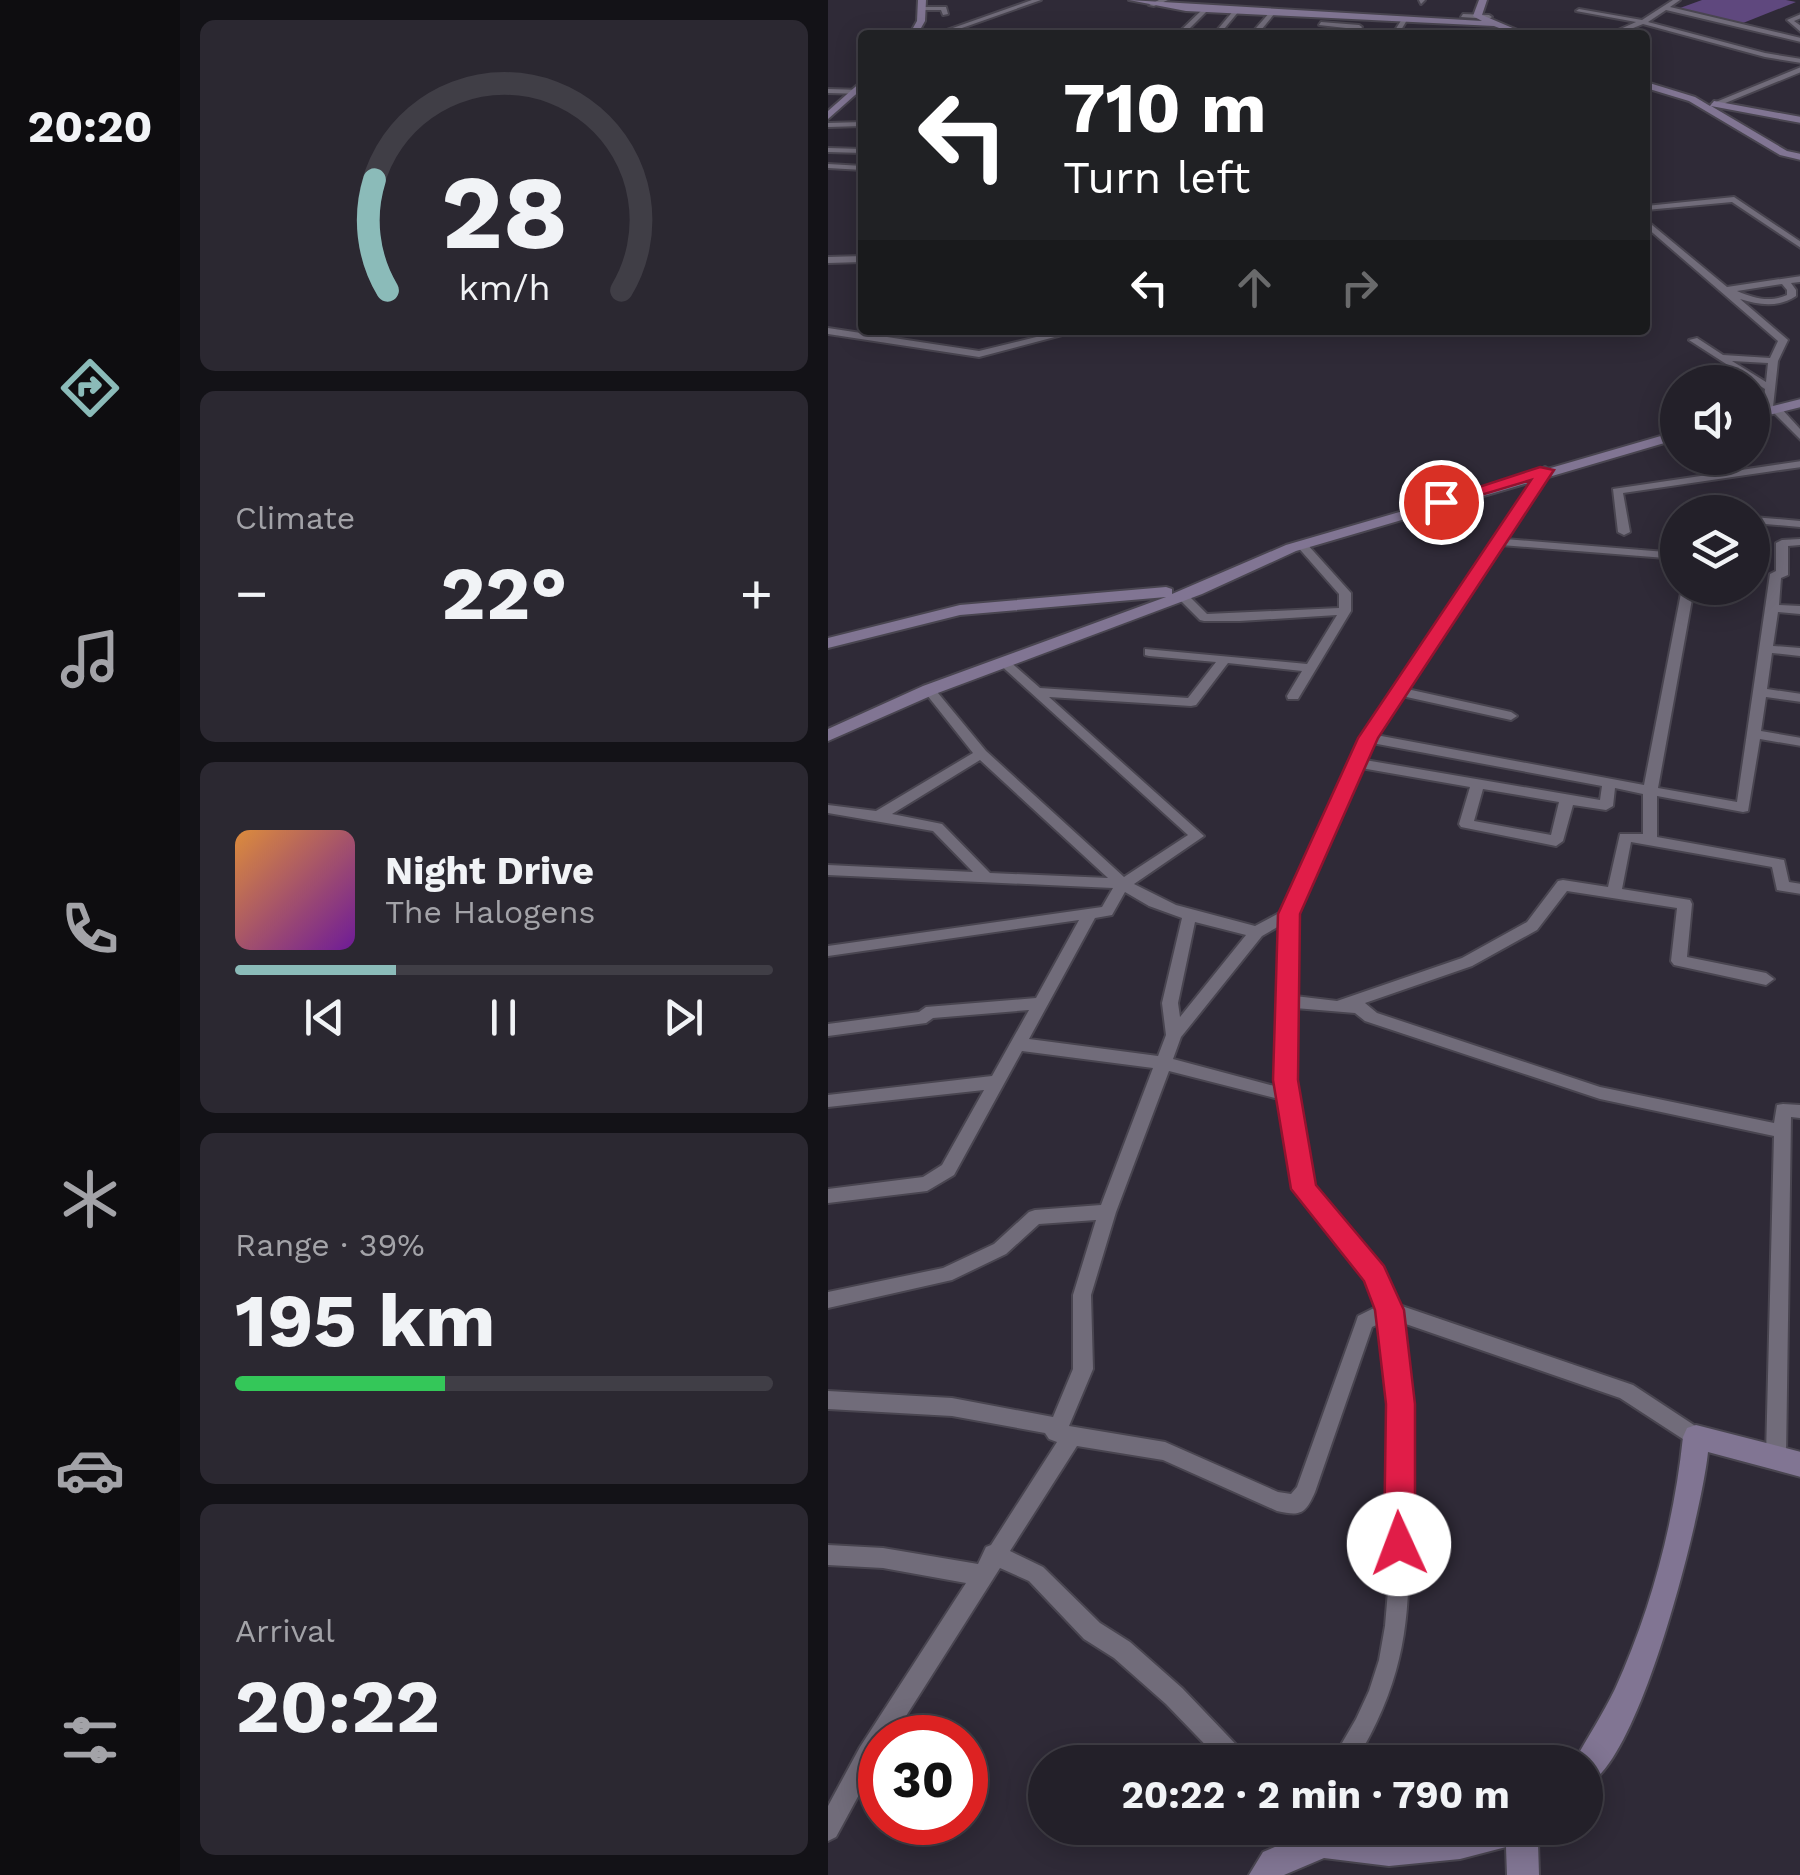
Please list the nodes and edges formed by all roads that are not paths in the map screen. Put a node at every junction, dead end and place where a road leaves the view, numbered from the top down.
1 (1038, 0) edge
2 (1133, 0) edge
3 (1165, 0) edge
4 (1483, 0) edge
5 (1677, 0) edge
6 (1009, 3) dead end
7 (922, 4) edge
8 (1152, 5) junction
9 (1025, 6) junction
10 (1664, 8) junction
11 (1206, 9) junction
12 (1236, 11) junction
13 (1579, 11) dead end
14 (1272, 13) junction
15 (945, 14) dead end
16 (1463, 16) dead end
17 (1476, 16) junction
18 (1800, 16) edge
19 (1325, 20) junction
20 (1404, 20) junction
21 (1490, 21) junction
22 (1644, 22) junction
23 (914, 30) edge
24 (951, 30) edge
25 (1184, 30) edge
26 (1220, 30) edge
27 (1258, 30) edge
28 (1316, 30) edge
29 (1357, 30) edge
30 (1398, 30) edge
31 (1512, 30) edge
32 (1623, 30) edge
33 (1800, 30) edge
34 (1800, 40) edge
35 (1800, 61) edge
36 (1800, 69) edge
37 (1650, 87) edge
38 (828, 91) edge
39 (858, 92) edge
40 (1692, 99) junction
41 (1715, 104) junction
42 (828, 116) edge
43 (1800, 120) edge
44 (858, 124) edge
45 (828, 125) edge
46 (828, 150) edge
47 (858, 151) edge
48 (1800, 157) edge
49 (828, 166) edge
50 (858, 168) edge
51 (1650, 208) edge
52 (1650, 226) edge
53 (1800, 246) edge
54 (828, 260) edge
55 (858, 260) edge
56 (1800, 280) edge
57 (1785, 282) junction
58 (1800, 289) edge
59 (1728, 290) junction
60 (828, 331) edge
61 (1056, 335) edge
62 (1694, 340) dead end
63 (1720, 357) junction
64 (1773, 361) junction
65 (1733, 365) edge
66 (1770, 377) edge
67 (1800, 403) edge
68 (1770, 411) edge
69 (1770, 416) edge
70 (1800, 437) edge
71 (1660, 440) edge
72 (1800, 464) edge
73 (1546, 470) junction
74 (1770, 521) edge
75 (1800, 524) edge
76 (1624, 532) dead end
77 (1500, 542) junction
78 (1800, 542) edge
79 (1302, 545) junction
80 (1660, 555) edge
81 (1216, 580) junction
82 (1182, 596) junction
83 (1685, 605) edge
84 (1773, 608) junction
85 (1800, 610) edge
86 (1345, 611) junction
87 (828, 643) edge
88 (1767, 649) junction
89 (1149, 652) dead end
90 (1800, 652) edge
91 (1224, 660) junction
92 (1003, 662) junction
93 (1312, 668) junction
94 (929, 690) junction
95 (1398, 691) junction
96 (1036, 692) junction
97 (1760, 692) junction
98 (1293, 696) dead end
99 (1800, 698) edge
100 (1511, 716) dead end
101 (1753, 734) junction
102 (828, 736) edge
103 (1368, 738) junction
104 (1800, 742) edge
105 (980, 754) junction
106 (1356, 763) junction
107 (1478, 784) junction
108 (1608, 786) junction
109 (1650, 792) junction
110 (1567, 800) junction
111 (828, 810) edge
112 (878, 816) junction
113 (1650, 840) junction
114 (828, 870) edge
115 (988, 878) junction
116 (1122, 884) junction
117 (1800, 888) edge
118 (1614, 893) junction
119 (1090, 914) junction
120 (1289, 914) junction
121 (1189, 918) junction
122 (1257, 932) junction
123 (828, 951) edge
124 (1766, 979) dead end
125 (1288, 1001) junction
126 (1041, 1003) junction
127 (1338, 1007) junction
128 (828, 1030) edge
129 (1174, 1035) junction
130 (1018, 1044) junction
131 (1163, 1063) junction
132 (997, 1082) junction
133 (1275, 1092) dead end
134 (828, 1101) edge
135 (1800, 1112) edge
136 (1782, 1132) junction
137 (828, 1196) edge
138 (1107, 1212) junction
139 (828, 1300) edge
140 (1390, 1310) junction
141 (828, 1400) edge
142 (1064, 1435) junction
143 (1696, 1438) junction
144 (1788, 1461) edge
145 (993, 1554) junction
146 (828, 1555) edge
147 (979, 1576) junction
148 (1221, 1745) edge
149 (1354, 1745) edge
150 (1603, 1746) edge
151 (828, 1828) edge
152 (1301, 1845) edge
153 (1364, 1845) edge
154 (1439, 1845) edge
155 (1522, 1845) edge
156 (1266, 1875) edge
157 (1523, 1875) edge

1 - 9 street
2 - 8 street
3 - 8 street
4 - 17 street
5 - 10 street
6 - 9 street
7 - 15 street
7 - 23 street
8 - 11 street
9 - 24 street
10 - 22 street
10 - 34 street
11 - 12 street
11 - 25 street
12 - 14 street
12 - 26 street
13 - 22 street
14 - 19 street
14 - 27 street
16 - 17 street
17 - 21 street
18 - 33 street
19 - 20 street
19 - 28 street
19 - 29 street
20 - 21 street
20 - 30 street
21 - 31 street
22 - 32 street
22 - 35 street
36 - 41 street
37 - 40 street
38 - 39 street
39 - 42 street
40 - 41 street
40 - 48 street
41 - 43 street
44 - 45 street
46 - 47 street
49 - 50 street
51 - 53 street
52 - 59 street
54 - 55 street
56 - 57 street
57 - 58 street
57 - 59 street
57 - 59 street
59 - 64 street
60 - 61 street
62 - 63 street
63 - 64 street
63 - 65 street
64 - 66 street
67 - 68 street
69 - 70 street
71 - 73 street
72 - 76 street
73 - 77 street
73 - 79 street
74 - 75 street
77 - 80 street
77 - 95 street
78 - 84 street
79 - 81 street
79 - 86 street
81 - 82 street
81 - 87 street
82 - 86 street
82 - 92 street
83 - 109 street
84 - 85 street
84 - 88 street
86 - 93 street
88 - 90 street
88 - 97 street
89 - 91 street
91 - 93 street
91 - 96 street
92 - 94 street
92 - 96 street
93 - 98 street
94 - 102 street
94 - 105 street
95 - 100 street
95 - 103 street
96 - 116 street
97 - 99 street
97 - 101 street
101 - 104 street
101 - 109 street
103 - 106 street
103 - 108 street
105 - 112 street
105 - 116 street
106 - 107 street
106 - 120 street
107 - 110 street
107 - 110 street
108 - 109 street
108 - 110 street
109 - 113 street
111 - 112 street
112 - 115 street
113 - 117 street
113 - 118 street
114 - 115 street
115 - 116 street
116 - 119 street
116 - 121 street
118 - 124 street
118 - 127 street
119 - 123 street
119 - 126 street
120 - 122 street
120 - 125 street
121 - 122 street
121 - 129 street
122 - 129 street
125 - 127 street
125 - 140 street
126 - 128 street
126 - 130 street
127 - 136 street
129 - 131 street
130 - 131 street
130 - 132 street
131 - 133 street
131 - 138 street
132 - 134 street
132 - 137 street
135 - 136 street
136 - 144 street
138 - 139 street
138 - 142 street
140 - 142 street
140 - 143 street
140 - 149 street
141 - 142 street
142 - 145 street
143 - 144 street
143 - 150 street
145 - 147 street
145 - 148 street
146 - 147 street
147 - 151 street
152 - 156 street
153 - 154 street
155 - 157 street

